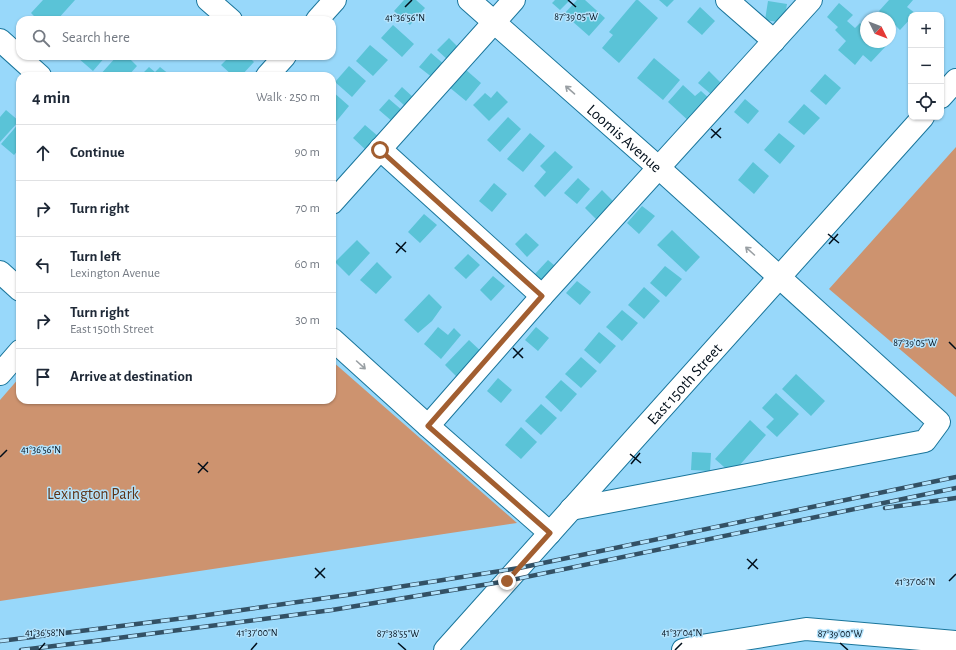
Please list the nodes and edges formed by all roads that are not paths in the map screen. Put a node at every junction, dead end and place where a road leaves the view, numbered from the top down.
1 (208, 0) edge
2 (335, 0) edge
3 (469, 0) edge
4 (514, 0) edge
5 (727, 0) edge
6 (811, 0) edge
7 (226, 16) edge
8 (321, 16) edge
9 (494, 23) junction
10 (0, 40) edge
11 (774, 41) junction
12 (16, 54) edge
13 (22, 60) edge
14 (36, 72) edge
15 (956, 80) edge
16 (944, 93) edge
17 (920, 120) edge
18 (380, 150) junction
19 (659, 168) junction
20 (336, 199) edge
21 (0, 272) edge
22 (779, 277) junction
23 (16, 286) edge
24 (542, 296) junction
25 (336, 342) edge
26 (16, 356) edge
27 (0, 374) edge
28 (428, 426) junction
29 (571, 509) junction
30 (550, 533) junction
31 (956, 642) edge
32 (445, 650) edge
33 (683, 650) edge

1 - 7 street
2 - 8 street
3 - 9 street, Loomis Avenue
4 - 9 street
5 - 11 street
6 - 11 street
9 - 18 street
19 -> 9 street, Loomis Avenue
10 - 12 street
11 - 19 street
13 - 14 street
15 - 16 street
17 - 22 street, East 150th Street
18 - 20 street
18 - 24 street
22 -> 19 street, Loomis Avenue
19 - 24 street
21 - 23 street
22 - 29 street, East 150th Street
22 - 29 street, Loomis Avenue
24 - 28 street
25 -> 28 street
26 - 27 street
28 - 30 street
29 - 30 street, East 150th Street
30 - 32 street, East 150th Street
31 - 33 street

